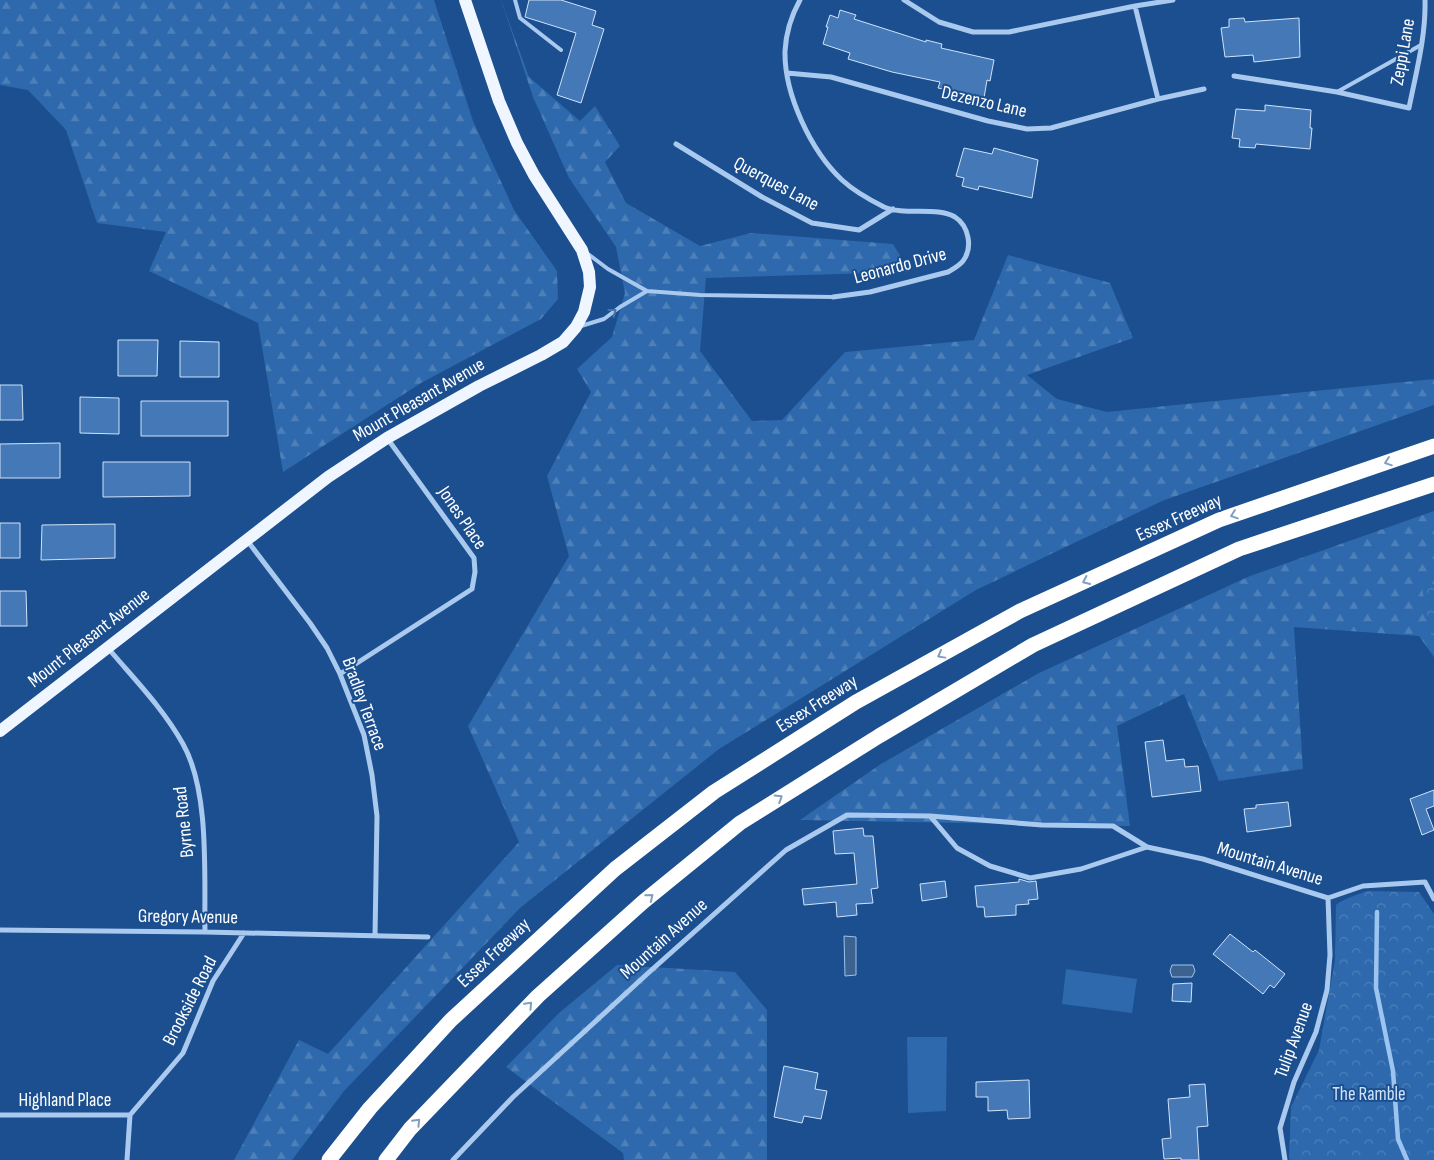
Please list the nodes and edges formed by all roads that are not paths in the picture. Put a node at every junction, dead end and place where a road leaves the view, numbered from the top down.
1 (465, 0) edge
2 (515, 0) edge
3 (800, 0) edge
4 (904, 0) edge
5 (1173, 0) edge
6 (1425, 0) edge
7 (1134, 6) junction
8 (1421, 46) junction
9 (561, 50) dead end
10 (787, 73) junction
11 (1234, 76) dead end
12 (1204, 89) dead end
13 (1337, 92) junction
14 (1158, 99) junction
15 (676, 144) dead end
16 (893, 209) junction
17 (582, 250) junction
18 (647, 291) junction
19 (833, 297) joint
20 (576, 327) junction
21 (387, 438) junction
22 (1434, 446) edge
23 (1434, 484) edge
24 (246, 539) junction
25 (107, 647) junction
26 (340, 674) junction
27 (0, 731) edge
28 (930, 816) junction
29 (1147, 847) junction
30 (1328, 898) junction
31 (1434, 899) edge
32 (0, 930) edge
33 (206, 932) junction
34 (244, 933) junction
35 (375, 936) junction
36 (428, 937) dead end
37 (0, 1115) edge
38 (130, 1115) junction
39 (127, 1160) edge
40 (329, 1160) edge
41 (386, 1160) edge
42 (453, 1160) edge
43 (1285, 1160) edge

1 - 17 main road, Mount Pleasant Avenue
2 - 9 lane
3 - 10 street, Leonardo Drive
4 - 7 street
5 - 7 street
6 - 8 street, Zeppi Lane
7 - 14 street
8 - 13 lane
8 - 13 street, Zeppi Lane
10 - 14 street, Dezenzo Lane
10 - 16 street, Leonardo Drive
11 - 13 street
12 - 14 street, Dezenzo Lane
15 - 16 street, Querques Lane
16 - 19 street, Leonardo Drive
17 - 18 lane
17 - 20 main road, Mount Pleasant Avenue
18 - 19 lane
20 -> 18 lane
20 - 21 main road, Mount Pleasant Avenue
21 - 24 main road, Mount Pleasant Avenue
21 - 26 street, Jones Place
22 -> 40 highway, Essex Freeway
41 -> 23 highway
24 - 25 main road, Mount Pleasant Avenue
24 - 26 street, Bradley Terrace
25 - 27 main road, Mount Pleasant Avenue
25 - 33 street, Byrne Road
26 - 35 street, Bradley Terrace
28 - 29 street, Mountain Avenue
28 - 29 street
28 - 42 street, Mountain Avenue
29 - 30 street, Mountain Avenue
30 - 31 street, Mountain Avenue
30 - 43 street, Tulip Avenue
32 - 33 street, Gregory Avenue
33 - 34 street, Gregory Avenue
34 - 35 street, Gregory Avenue
34 - 38 street, Brookside Road
35 - 36 street, Gregory Avenue
37 - 38 street, Highland Place
38 - 39 street

